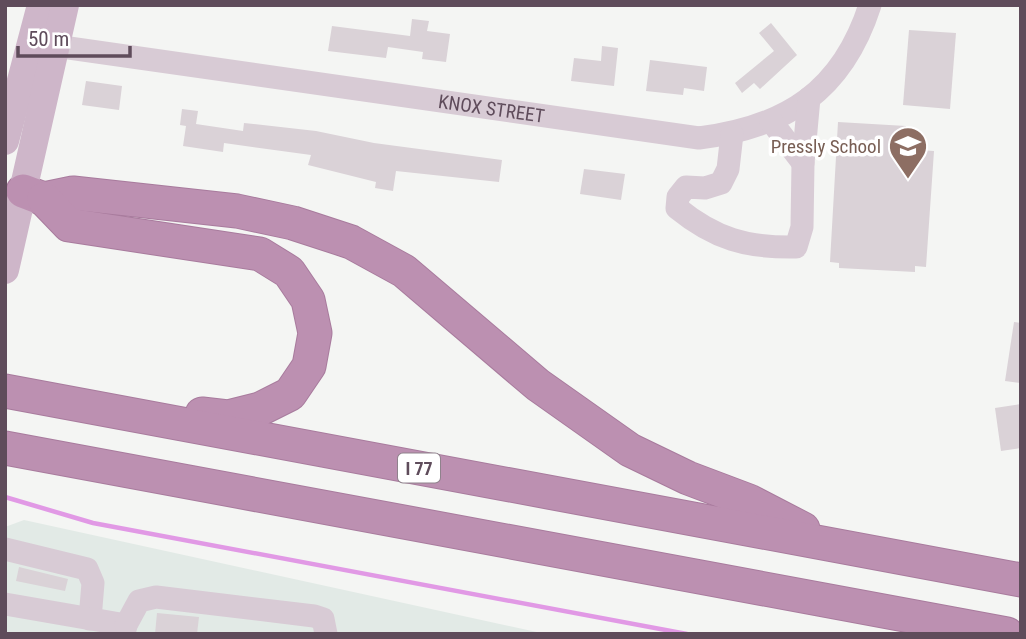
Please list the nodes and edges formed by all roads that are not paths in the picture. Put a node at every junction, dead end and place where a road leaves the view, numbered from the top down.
1 (40, 5) edge
2 (65, 5) edge
3 (870, 5) edge
4 (55, 46) junction
5 (809, 98) junction
6 (771, 121) junction
7 (732, 134) junction
8 (5, 141) edge
9 (803, 163) junction
10 (24, 192) edge
11 (5, 270) edge
12 (5, 388) edge
13 (5, 448) edge
14 (5, 464) edge
15 (284, 499) junction
16 (833, 545) junction
17 (5, 549) edge
18 (1021, 580) edge
19 (5, 604) edge
20 (90, 619) junction
21 (125, 629) edge
22 (326, 634) edge
23 (1007, 634) edge

1 - 8 main road
2 - 4 main road
3 - 5 street, KNOX STREET
4 - 7 street, KNOX STREET
4 - 10 main road
5 - 6 street, KNOX STREET
5 - 9 street
6 - 7 street, KNOX STREET
6 - 9 street
7 - 9 street
10 - 11 main road
10 - 12 highway
10 - 16 highway
12 - 16 highway, I 77
13 - 15 highway
14 - 15 highway
15 - 23 highway
16 - 18 highway, I 77
17 - 20 street
19 - 20 street
20 - 21 street
21 - 22 street

